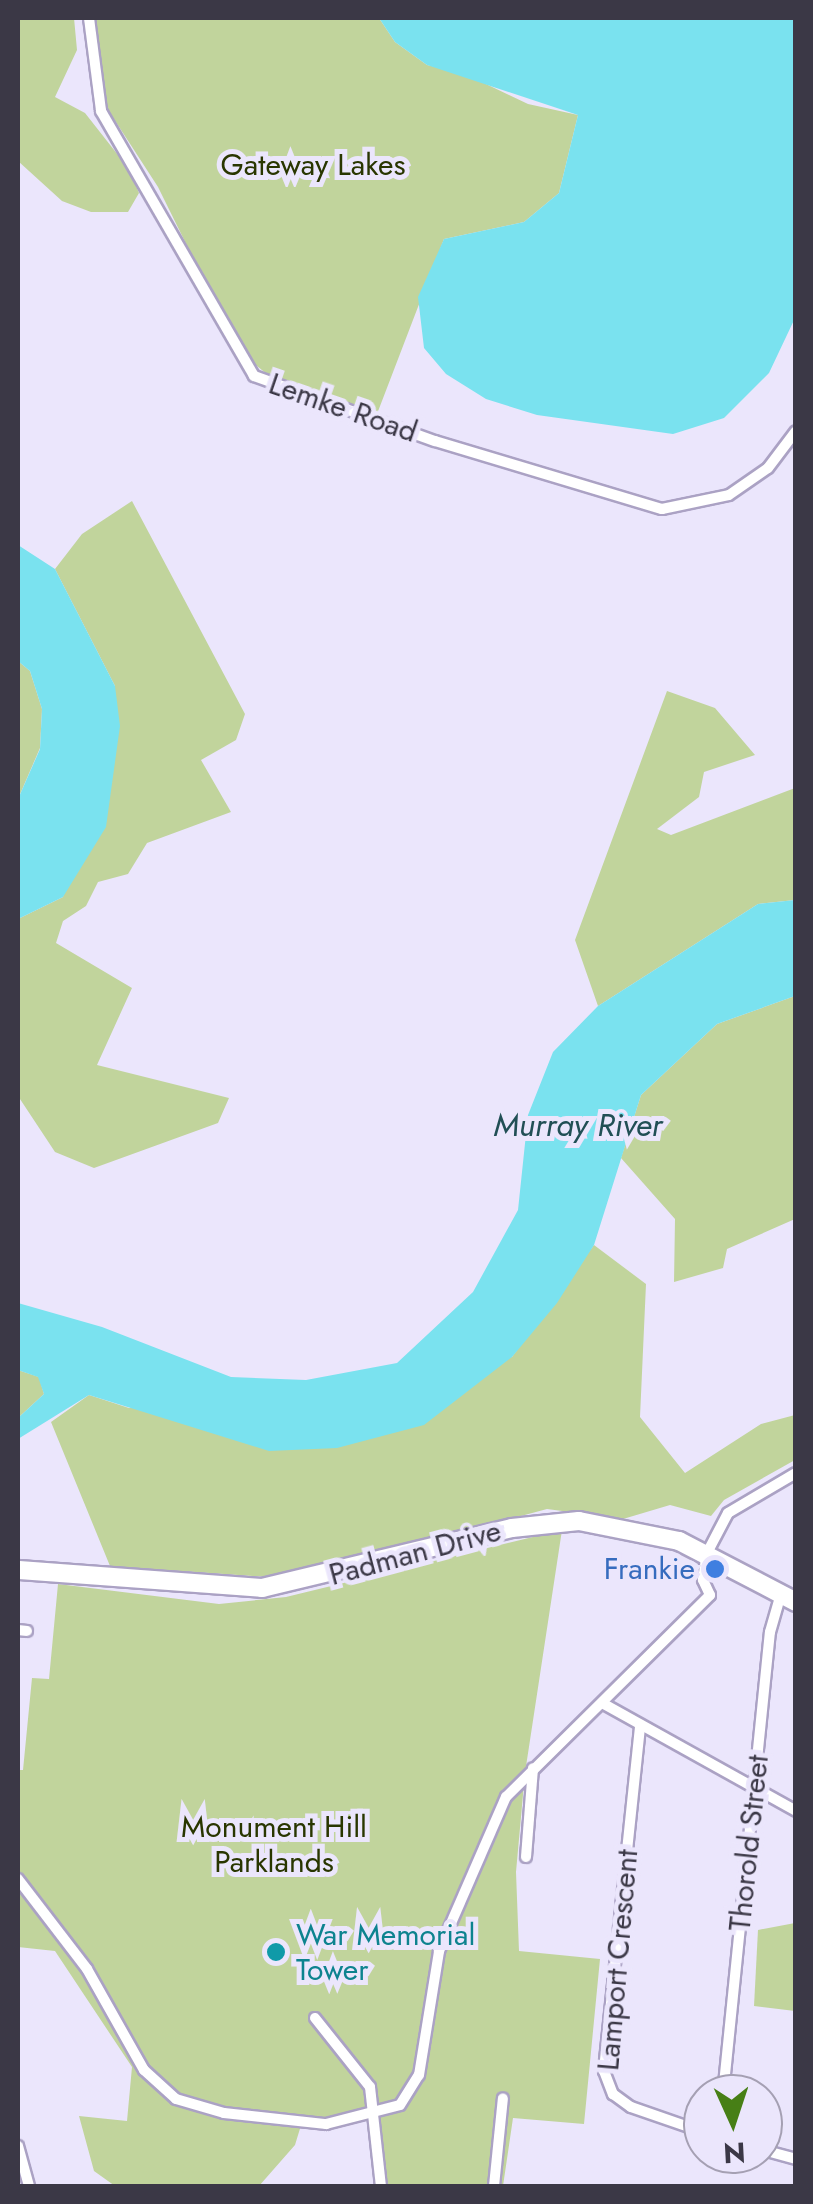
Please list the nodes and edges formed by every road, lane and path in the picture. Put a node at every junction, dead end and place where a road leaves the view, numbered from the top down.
1 (89, 18) edge
2 (796, 431) edge
3 (796, 1473) edge
4 (707, 1553) junction
5 (18, 1570) edge
6 (788, 1598) edge
7 (604, 1704) junction
8 (640, 1727) junction
9 (533, 1768) junction
10 (754, 1788) junction
11 (796, 1811) edge
12 (526, 1857) dead end
13 (18, 1879) edge
14 (315, 2018) dead end
15 (726, 2074) edge
16 (503, 2098) dead end
17 (374, 2113) junction
18 (683, 2124) edge
19 (18, 2146) edge
20 (29, 2186) edge
21 (381, 2186) edge
22 (494, 2186) edge

1 - 2 street, Lemke Road
3 - 4 street
4 - 5 main road, Padman Drive
4 - 6 main road, Padman Drive
4 - 7 street
6 - 10 street, Thorold Street
7 - 8 street
7 - 9 street
8 - 10 street
8 - 18 street, Lamport Crescent
9 - 12 street
9 - 17 street
10 - 11 street
10 - 15 street, Thorold Street
13 - 17 street
14 - 17 street
16 - 22 street
17 - 21 street
19 - 20 street

